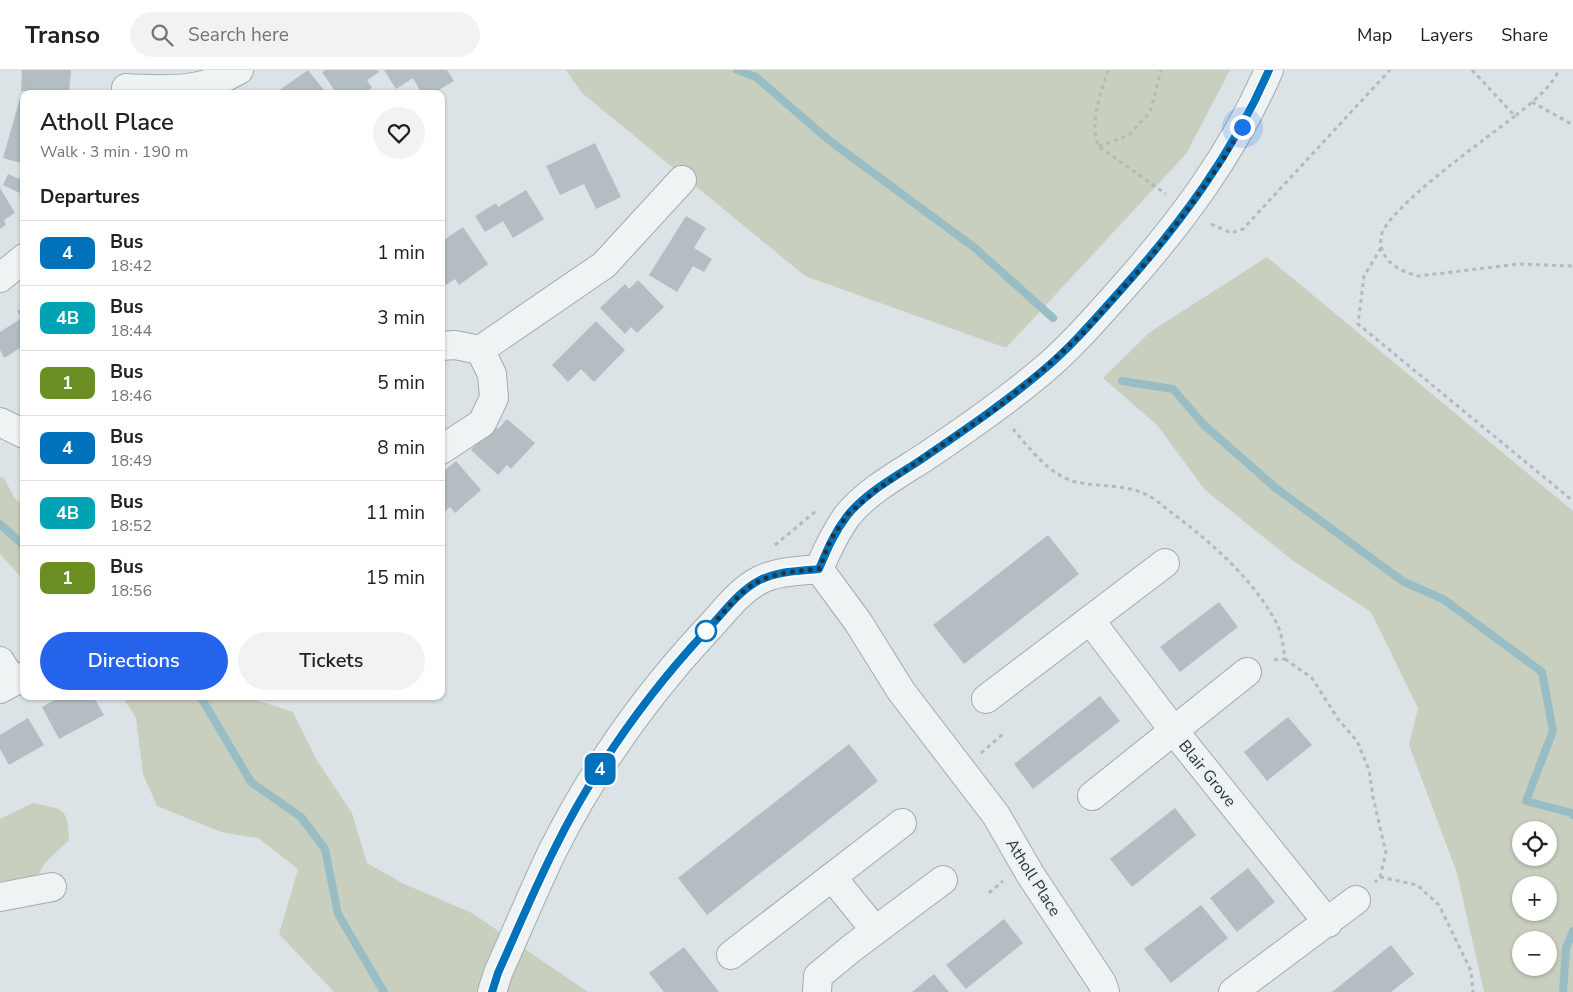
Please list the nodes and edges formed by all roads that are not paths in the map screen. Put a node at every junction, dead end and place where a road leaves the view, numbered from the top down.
1 (239, 70) edge
2 (1269, 70) edge
3 (126, 84) edge
4 (172, 90) edge
5 (184, 90) edge
6 (682, 180) dead end
7 (20, 261) edge
8 (0, 278) edge
9 (445, 346) edge
10 (480, 350) junction
11 (0, 422) edge
12 (20, 432) edge
13 (445, 447) edge
14 (1164, 563) dead end
15 (819, 569) junction
16 (1090, 620) junction
17 (1247, 672) dead end
18 (986, 699) dead end
19 (1174, 731) junction
20 (1092, 796) dead end
21 (902, 823) dead end
22 (832, 877) junction
23 (943, 880) dead end
24 (52, 887) dead end
25 (1365, 892) road end
26 (0, 897) edge
27 (1328, 923) junction
28 (875, 930) junction
29 (731, 955) dead end
30 (492, 992) edge
31 (817, 992) edge
32 (1105, 992) edge
33 (1233, 992) edge

1 - 5 street
2 - 15 street
3 - 4 street
6 - 10 street
7 - 8 street
9 - 10 street
10 - 13 street
11 - 12 street
14 - 16 street
15 - 30 street
15 - 32 street, Atholl Place
16 - 18 street
16 - 19 street, Blair Grove
17 - 19 street
19 - 20 street
19 - 27 street, Blair Grove
21 - 22 street
22 - 28 street
22 - 29 street
23 - 28 street
24 - 26 street
25 - 27 street
27 - 33 street
28 - 31 street

